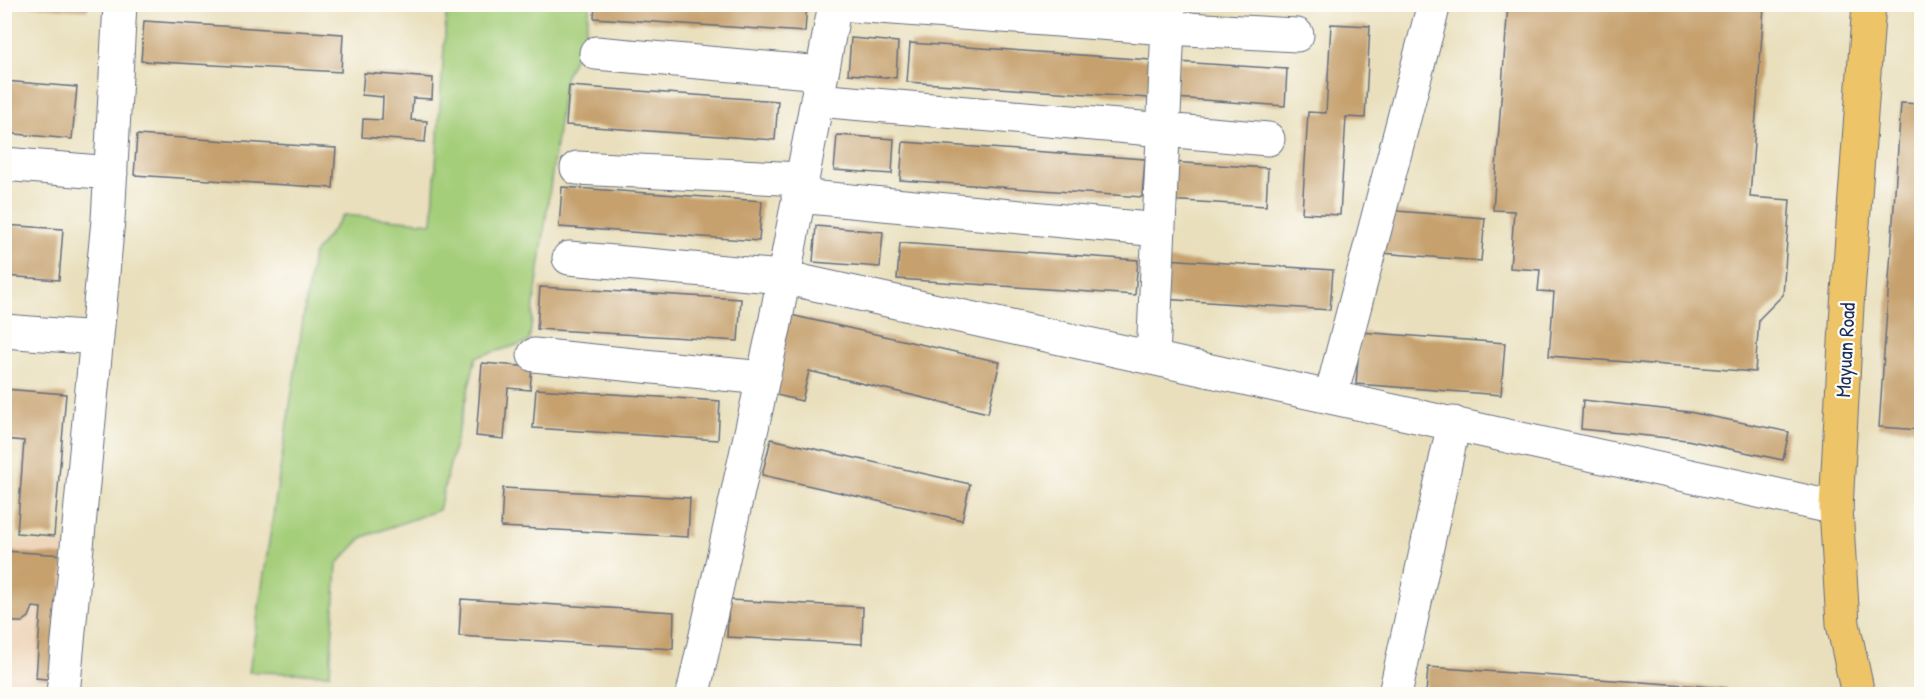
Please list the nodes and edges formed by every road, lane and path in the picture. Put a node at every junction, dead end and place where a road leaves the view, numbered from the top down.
1 (120, 4) edge
2 (837, 4) edge
3 (1434, 4) edge
4 (1869, 4) edge
5 (1168, 16) edge
6 (1297, 35) dead end
7 (596, 53) dead end
8 (819, 87) junction
9 (1163, 130) junction
10 (1268, 139) dead end
11 (4, 164) edge
12 (577, 168) dead end
13 (111, 172) junction
14 (800, 188) junction
15 (1159, 230) junction
16 (569, 258) dead end
17 (782, 277) junction
18 (4, 331) edge
19 (97, 338) junction
20 (534, 355) dead end
21 (1153, 358) junction
22 (763, 378) junction
23 (1331, 396) junction
24 (1454, 423) junction
25 (1836, 508) junction
26 (63, 694) edge
27 (693, 694) edge
28 (1395, 694) edge
29 (1858, 694) edge

1 - 13 street
2 - 5 street
2 - 8 street
3 - 23 street
4 - 25 main road, Mayuan Road
5 - 6 street
5 - 9 street
7 - 8 street
8 - 9 street
8 - 14 street
9 - 10 street
9 - 15 street
11 - 13 street
12 - 14 street
13 - 19 street
14 - 15 street
14 - 17 street
15 - 21 street
16 - 17 street
17 - 21 street
17 - 22 street
18 - 19 street
19 - 26 street
20 - 22 street
21 - 23 street
22 - 27 street
23 - 24 street
24 - 25 street
24 - 28 street
25 - 29 main road, Mayuan Road

